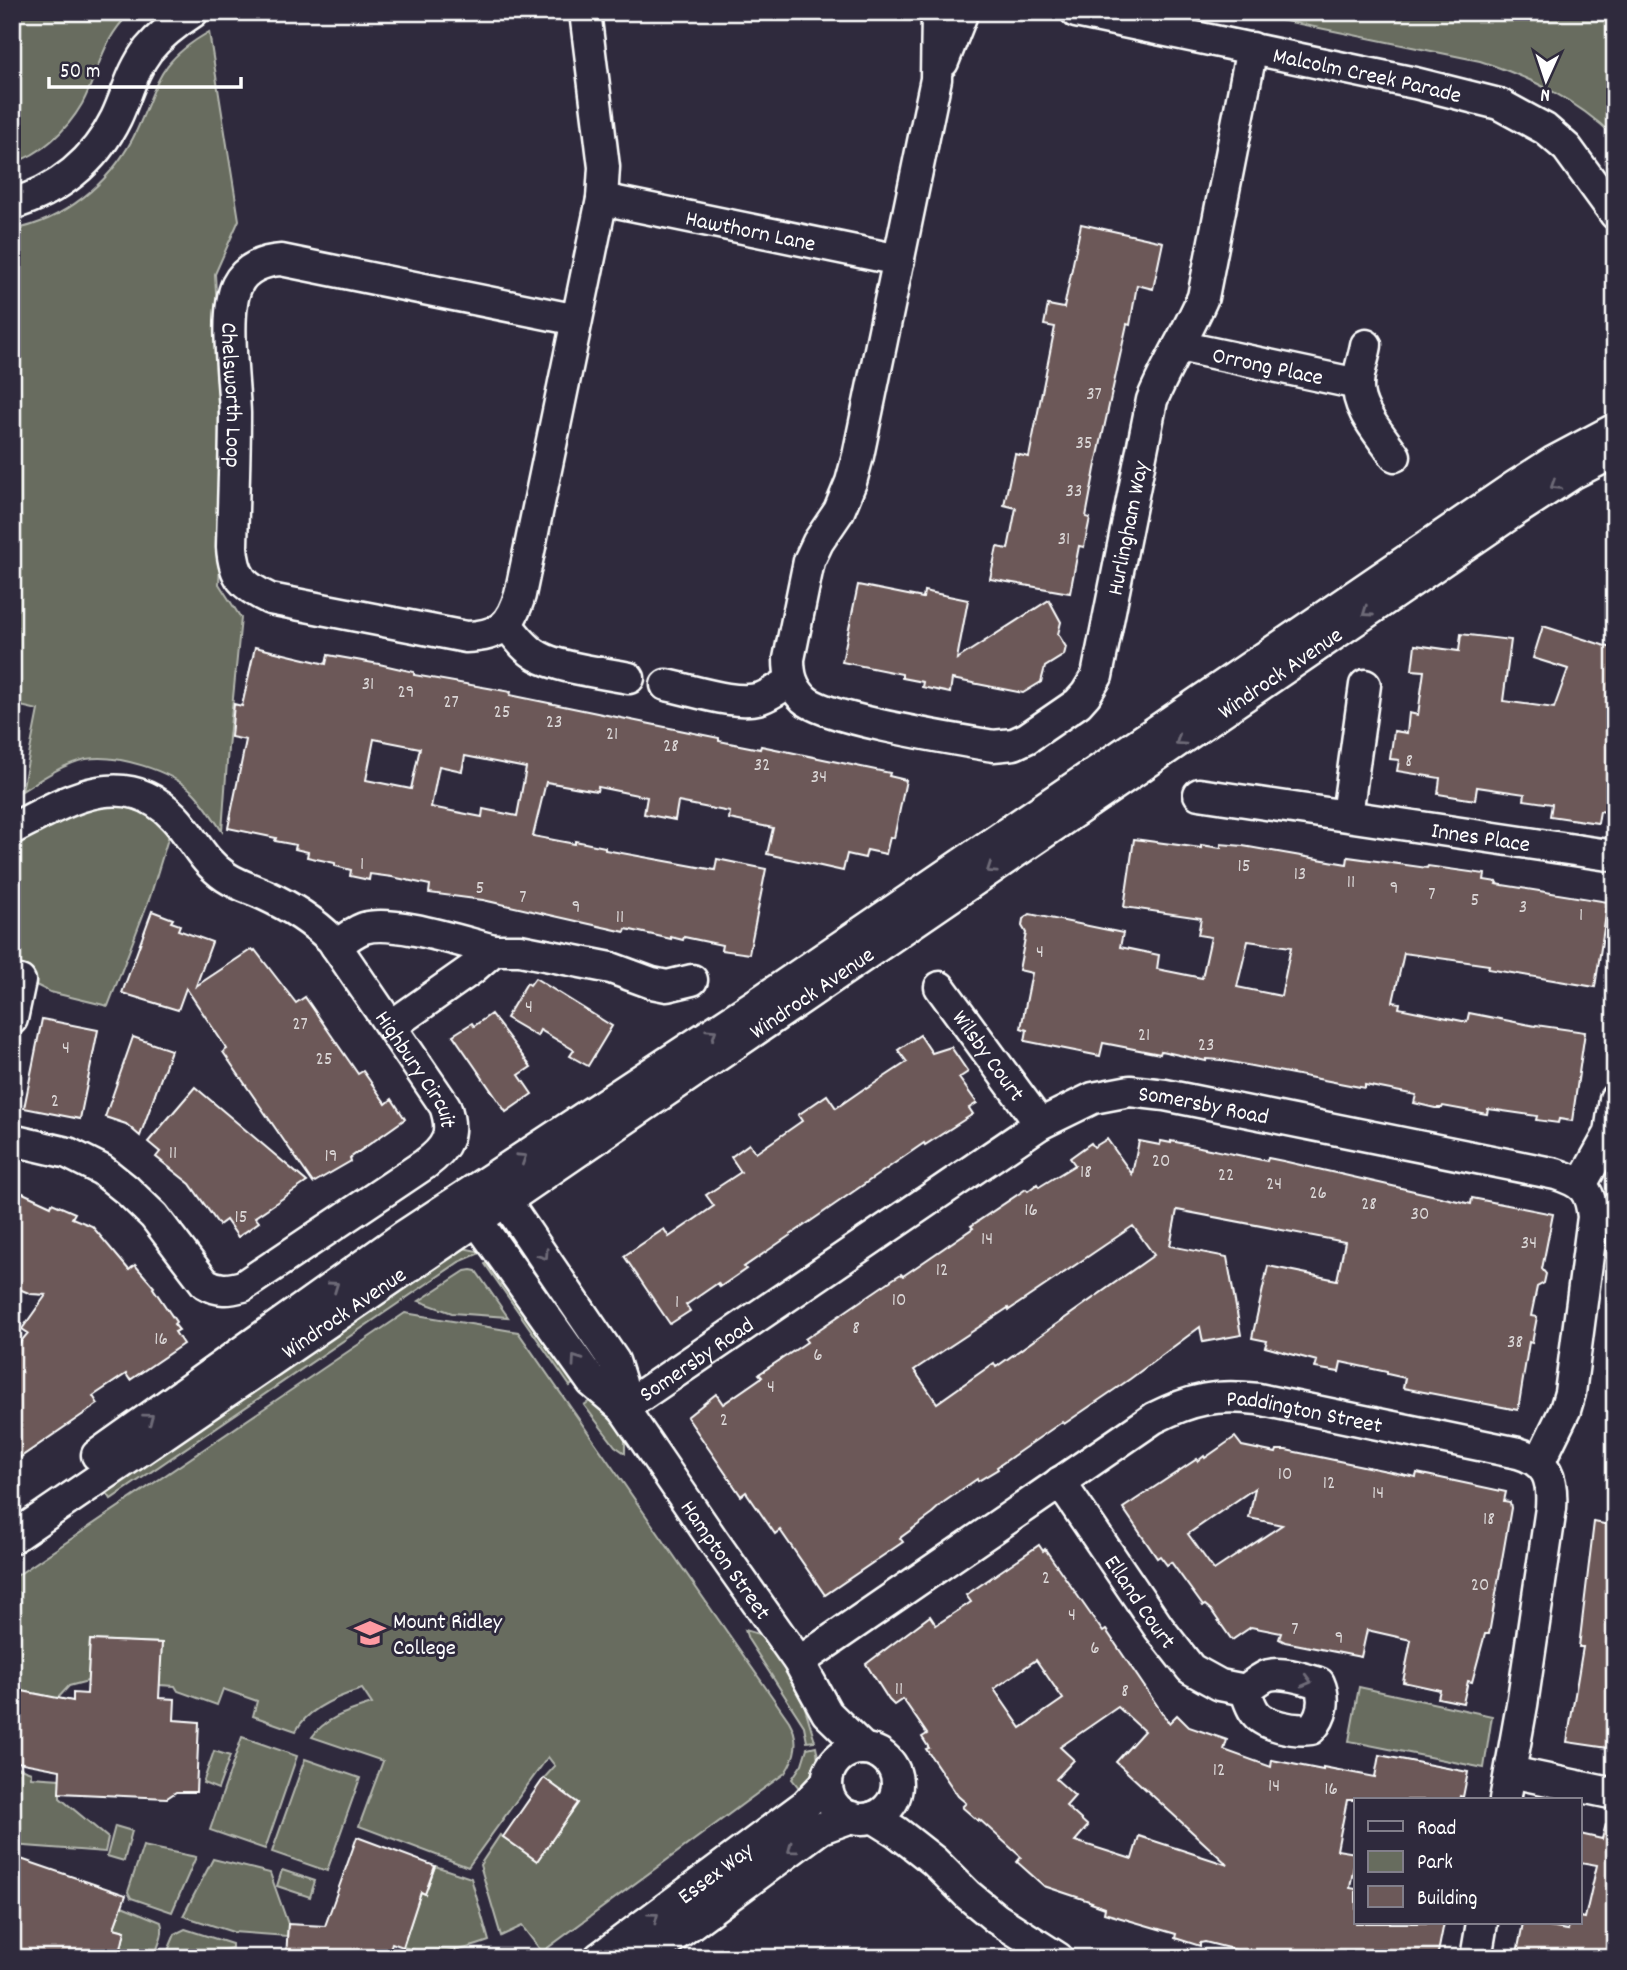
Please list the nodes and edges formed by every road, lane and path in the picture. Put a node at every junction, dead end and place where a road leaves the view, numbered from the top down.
1 (166, 12) edge
2 (193, 12) edge
3 (585, 12) edge
4 (1076, 12) edge
5 (952, 13) edge
6 (1252, 48) junction
7 (12, 189) edge
8 (602, 198) junction
9 (1610, 198) edge
10 (12, 204) edge
11 (899, 260) junction
12 (577, 320) junction
13 (1366, 345) dead end
14 (1179, 346) junction
15 (1358, 384) junction
16 (1615, 429) edge
17 (1615, 452) edge
18 (1395, 456) dead end
19 (507, 625) junction
20 (629, 678) dead end
21 (791, 681) junction
22 (666, 685) dead end
23 (1365, 685) dead end
24 (1199, 794) dead end
25 (1347, 815) junction
26 (12, 829) edge
27 (1615, 856) edge
28 (336, 946) junction
29 (494, 950) junction
30 (692, 979) dead end
31 (20, 981) dead end
32 (940, 986) dead end
33 (12, 1019) edge
34 (391, 1026) junction
35 (1615, 1099) edge
36 (1040, 1124) junction
37 (12, 1140) edge
38 (1581, 1185) junction
39 (498, 1190) junction
40 (469, 1209) junction
41 (623, 1408) junction
42 (1539, 1463) junction
43 (1060, 1482) junction
44 (12, 1513) edge
45 (12, 1538) edge
46 (799, 1662) junction
47 (1245, 1690) dead end
48 (827, 1713) junction
49 (864, 1749) junction
50 (830, 1773) junction
51 (1508, 1786) edge
52 (896, 1793) junction
53 (1615, 1794) edge
54 (862, 1817) junction
55 (934, 1861) junction
56 (1482, 1924) edge
57 (599, 1958) edge
58 (645, 1958) edge
59 (1058, 1958) edge
60 (1476, 1958) edge

1 - 7 street
2 - 10 street
3 - 8 street
4 - 6 street, Malcolm Creek Parade
5 - 11 street
6 - 9 street, Malcolm Creek Parade
6 - 14 street, Hurlingham Way
8 - 11 street, Hawthorn Lane
8 - 12 street
11 - 21 street
12 - 19 street
12 - 19 street, Chelsworth Loop
13 - 15 street
14 - 15 street, Orrong Place
14 - 21 street, Hurlingham Way
15 - 18 street
39 -> 16 street, Windrock Avenue
17 -> 39 street, Windrock Avenue
19 - 20 street
21 - 22 street
23 - 25 street
24 - 25 street, Innes Place
25 - 27 street, Innes Place
26 - 28 street, Highbury Circuit
28 - 29 street
28 - 34 street, Highbury Circuit
29 - 30 street
29 - 34 street
31 - 33 street
32 - 36 street, Wilsby Court
34 - 37 street, Highbury Circuit
35 - 38 street
36 - 38 street, Somersby Road
36 - 41 street, Somersby Road
38 - 42 street
39 - 40 street, Windrock Avenue
39 -> 41 street, Hampton Street
41 -> 40 street, Hampton Street
44 -> 40 street, Windrock Avenue
40 - 45 street, Windrock Avenue
41 - 46 street, Hampton Street
42 - 43 street, Paddington Street
42 - 51 street
43 - 46 street, Paddington Street
43 - 47 street, Elland Court
46 - 48 street, Hampton Street
48 - 49 street, Hampton Street
48 - 50 street, Hampton Street
49 - 50 street
49 - 52 street
50 - 54 street
57 -> 50 street, Essex Way
51 - 53 street
52 - 54 street
52 - 55 street
54 - 55 street
54 -> 58 street, Essex Way
55 - 59 street
56 - 60 street

